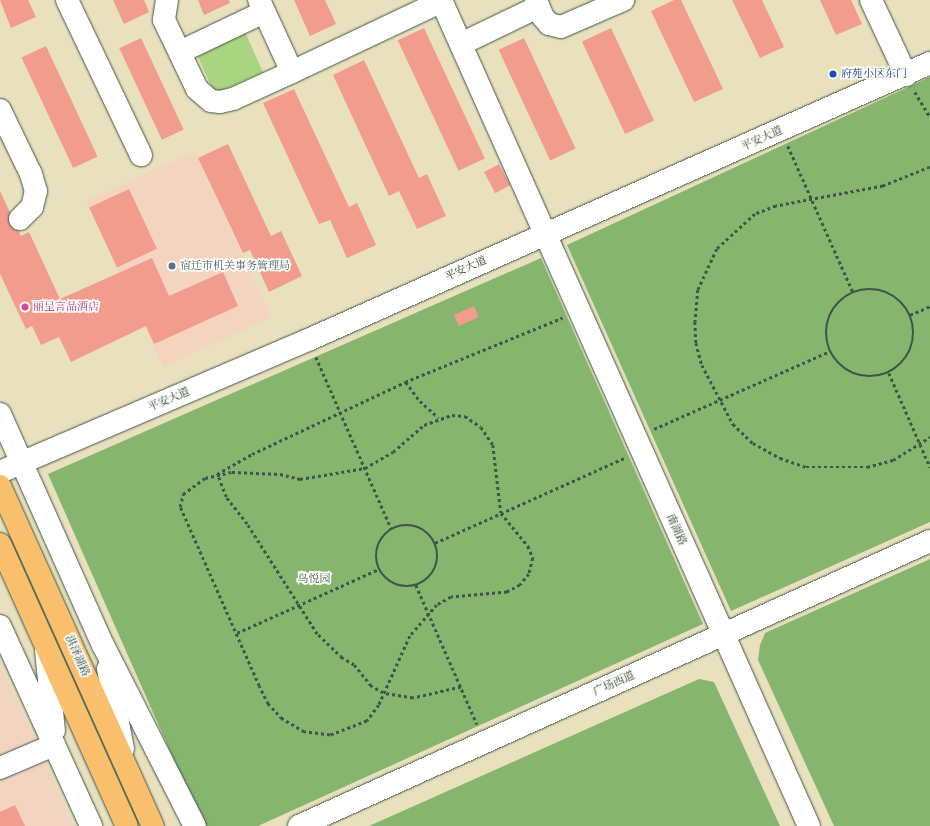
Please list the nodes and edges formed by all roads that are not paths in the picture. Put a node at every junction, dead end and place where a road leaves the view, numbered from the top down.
1 (67, 0) edge
2 (168, 0) edge
3 (441, 0) edge
4 (623, 0) edge
5 (871, 0) edge
6 (537, 3) edge
7 (262, 6) edge
8 (461, 44) junction
9 (180, 52) junction
10 (930, 64) edge
11 (292, 72) junction
12 (906, 75) junction
13 (0, 110) edge
14 (141, 155) dead end
15 (20, 218) dead end
16 (545, 234) junction
17 (0, 414) edge
18 (22, 463) junction
19 (0, 472) edge
20 (0, 486) edge
21 (930, 541) edge
22 (0, 544) edge
23 (0, 626) edge
24 (722, 635) junction
25 (103, 645) junction
26 (46, 647) junction
27 (55, 747) junction
28 (126, 767) junction
29 (0, 768) edge
30 (91, 826) edge
31 (127, 826) edge
32 (153, 826) edge
33 (195, 826) edge
34 (299, 826) edge
35 (809, 826) edge

1 - 14 street
2 - 9 street
3 - 8 street, 南湖路
3 - 11 street
4 - 6 street
5 - 12 street
6 - 8 street
7 - 9 street
7 - 11 street
8 - 16 street, 南湖路
9 - 11 street
10 - 12 street, 平安大道
12 - 16 street, 平安大道
13 - 15 street
16 - 18 street, 平安大道
16 - 24 street, 南湖路
17 - 18 street
18 - 19 street, 平安大道
18 - 25 street
20 - 28 main road, 洪泽湖路
21 - 24 street, 广场西道
22 - 26 main road
23 - 27 street
24 - 34 street, 广场西道
24 - 35 street, 南湖路
25 - 28 street
25 - 33 street
26 - 27 street
26 - 31 main road
27 - 29 street
27 - 30 street
28 - 32 main road, 洪泽湖路

